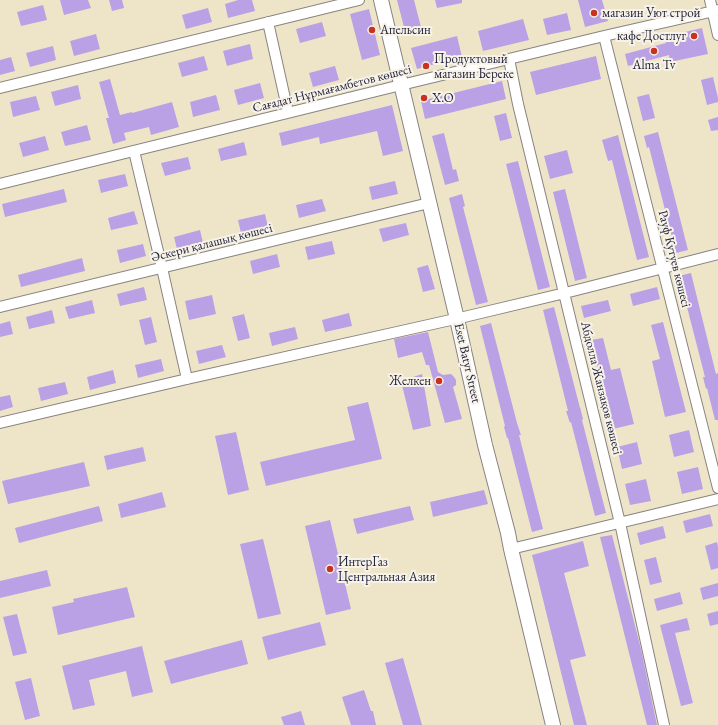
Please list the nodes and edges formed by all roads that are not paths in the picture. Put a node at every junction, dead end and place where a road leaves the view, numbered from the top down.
1 (359, 0) edge
2 (381, 0) edge
3 (710, 0) edge
4 (715, 11) edge
5 (268, 22) junction
6 (718, 35) edge
7 (604, 36) junction
8 (509, 59) junction
9 (401, 85) junction
10 (0, 88) edge
11 (288, 112) junction
12 (134, 151) junction
13 (1, 181) edge
14 (429, 203) junction
15 (718, 254) edge
16 (162, 268) junction
17 (664, 268) junction
18 (565, 293) junction
19 (0, 307) edge
20 (457, 319) junction
21 (187, 379) junction
22 (0, 423) edge
23 (718, 488) edge
24 (718, 499) edge
25 (620, 523) junction
26 (511, 549) junction
27 (553, 725) edge
28 (664, 725) edge

1 - 5 street
2 - 9 street, Eset Batyr Street
3 - 4 street
4 - 6 street
4 - 7 street, Сағадат Нұрмағамбетов көшесі
5 - 10 street
5 - 11 street
7 - 8 street, Сағадат Нұрмағамбетов көшесі
7 - 17 street, Рауф Кутуев көшесі
8 - 9 street, Сағадат Нұрмағамбетов көшесі
8 - 18 street, Абдолла Жанзақов көшесі
9 - 11 street, Сағадат Нұрмағамбетов көшесі
9 - 14 street, Eset Batyr Street
11 - 12 street, Сағадат Нұрмағамбетов көшесі
12 - 13 street, Сағадат Нұрмағамбетов көшесі
12 - 16 street
14 - 16 street, Әскери қалашық көшесі
14 - 20 street, Eset Batyr Street
15 - 17 street
16 - 19 street, Әскери қалашық көшесі
16 - 21 street
17 - 18 street
17 - 23 street, Рауф Кутуев көшесі
18 - 20 street
18 - 25 street, Абдолла Жанзақов көшесі
20 - 21 street
20 - 26 street, Eset Batyr Street
21 - 22 street
24 - 25 street
25 - 26 street
25 - 28 street, Абдолла Жанзақов көшесі
26 - 27 street, Eset Batyr Street

